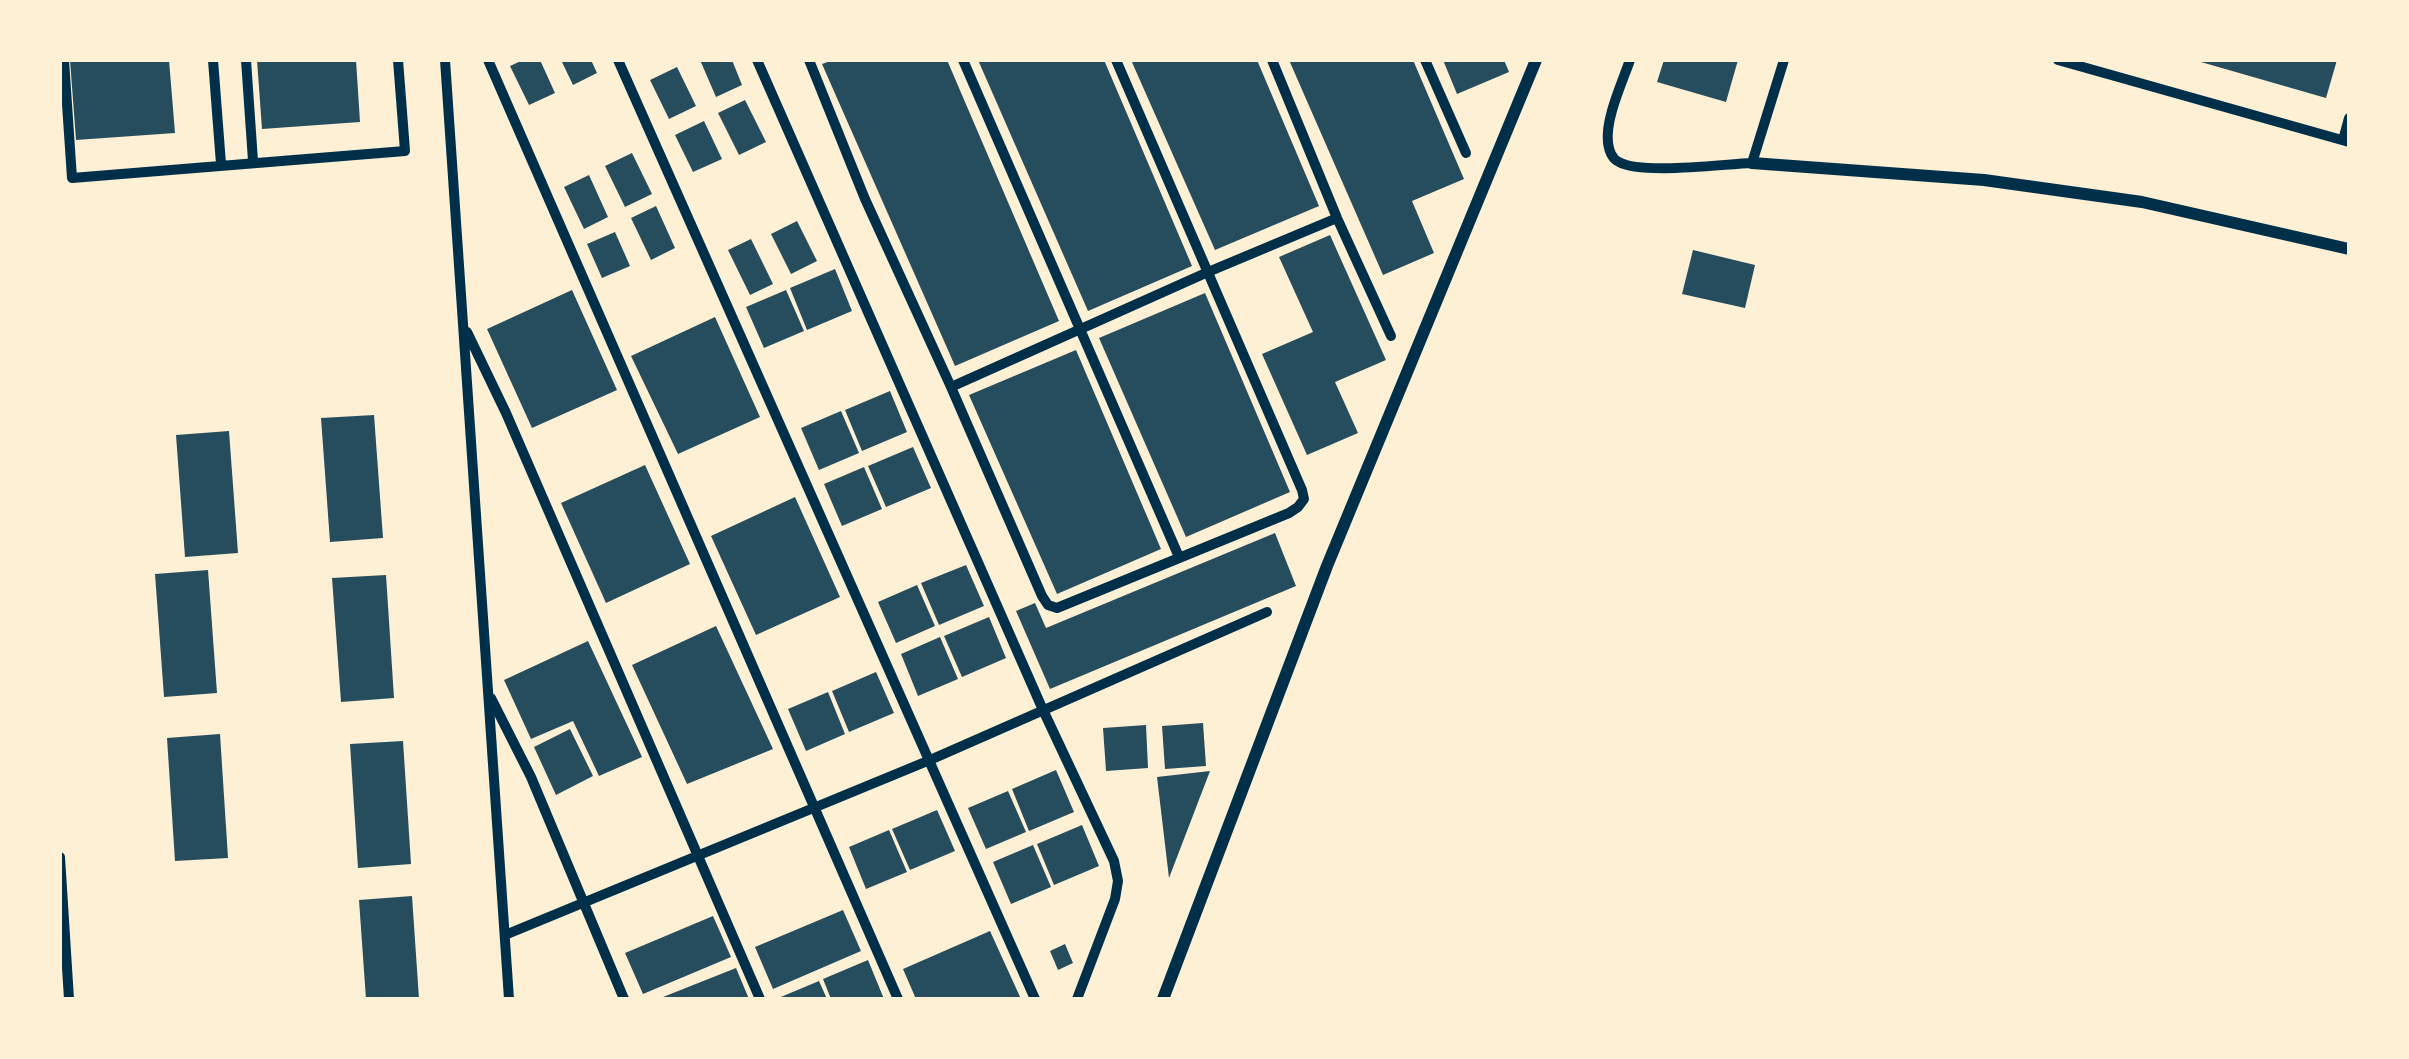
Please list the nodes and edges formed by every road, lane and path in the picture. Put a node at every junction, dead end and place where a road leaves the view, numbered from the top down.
1 (64, 60) edge
2 (213, 60) edge
3 (246, 60) edge
4 (398, 60) edge
5 (445, 60) edge
6 (488, 60) edge
7 (618, 60) edge
8 (757, 60) edge
9 (810, 60) edge
10 (963, 60) edge
11 (1116, 60) edge
12 (1272, 60) edge
13 (1425, 60) edge
14 (1536, 60) edge
15 (1630, 60) edge
16 (1784, 60) edge
17 (2058, 60) edge
18 (2349, 118) edge
19 (2346, 141) edge
20 (1466, 153) dead end
21 (253, 162) junction
22 (1752, 163) junction
23 (221, 164) junction
24 (1338, 218) junction
25 (2349, 250) edge
26 (1208, 272) junction
27 (463, 324) junction
28 (1080, 329) junction
29 (1392, 336) dead end
30 (951, 387) junction
31 (1179, 558) junction
32 (1267, 612) dead end
33 (488, 693) junction
34 (1043, 710) junction
35 (930, 760) junction
36 (814, 806) junction
37 (698, 854) junction
38 (60, 857) edge
39 (582, 902) junction
40 (62, 908) edge
41 (505, 935) junction
42 (69, 999) edge
43 (509, 999) edge
44 (624, 999) edge
45 (760, 999) edge
46 (898, 999) edge
47 (1035, 999) edge
48 (1077, 999) edge
49 (1162, 999) edge

1 - 23 street
2 - 23 street
3 - 21 street
4 - 21 street
5 - 27 street
6 - 36 street
7 - 35 street
8 - 34 street
9 - 30 street
10 - 28 street
11 - 26 street
12 - 24 street
13 - 20 street
14 - 49 street
15 - 22 street
16 - 22 street
17 - 19 street
18 - 19 street
21 - 23 street
22 - 25 street
24 - 26 street
24 - 29 street
26 - 28 street
26 - 31 street
27 - 33 street
27 - 37 street
28 - 30 street
28 - 31 street
30 - 31 street
32 - 34 street
33 - 39 street
33 - 41 street
34 - 35 street
34 - 48 street
35 - 36 street
35 - 47 street
36 - 37 street
36 - 46 street
37 - 39 street
37 - 45 street
38 - 40 street
39 - 41 street
39 - 44 street
40 - 42 street
41 - 43 street

